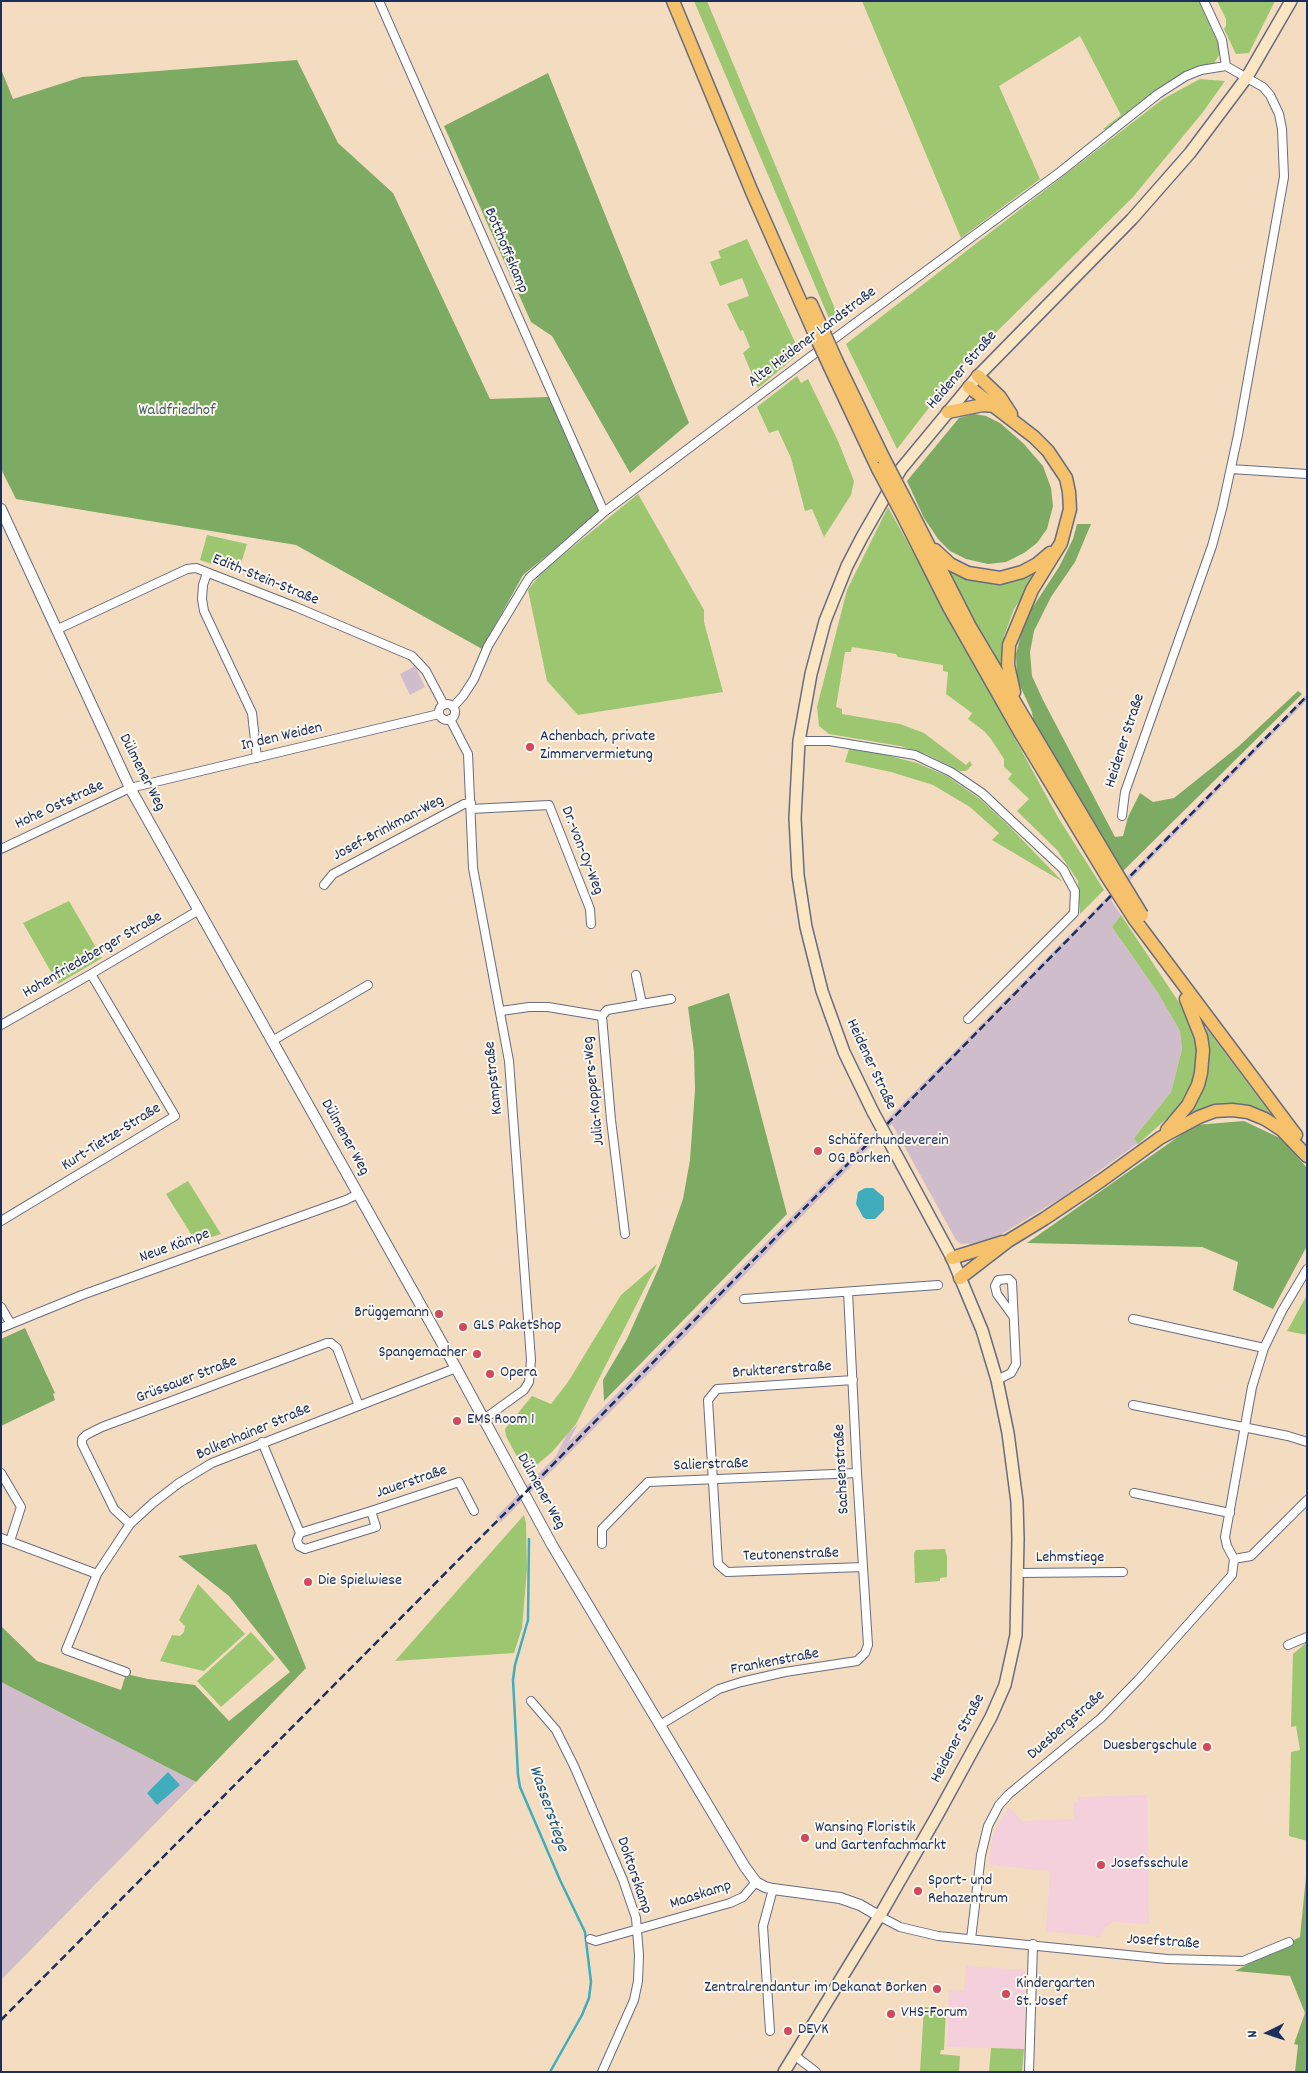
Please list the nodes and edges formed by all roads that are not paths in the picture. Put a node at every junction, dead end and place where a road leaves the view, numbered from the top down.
1 (379, 1) edge
2 (673, 1) edge
3 (682, 1) edge
4 (1204, 1) edge
5 (1290, 1) edge
6 (1226, 66) junction
7 (1247, 78) junction
8 (820, 336) junction
9 (978, 376) junction
10 (969, 387) junction
11 (995, 406) junction
12 (948, 412) junction
13 (1017, 423) junction
14 (1231, 469) junction
15 (1307, 474) edge
16 (1, 509) edge
17 (905, 511) junction
18 (604, 512) junction
19 (1061, 543) junction
20 (207, 573) junction
21 (56, 630) junction
22 (444, 705) junction
23 (453, 707) junction
24 (440, 714) junction
25 (450, 719) junction
26 (1028, 727) junction
27 (799, 741) junction
28 (257, 758) junction
29 (130, 788) junction
30 (471, 806) junction
31 (1122, 816) dead end
32 (1, 849) edge
33 (1110, 872) junction
34 (324, 885) dead end
35 (199, 910) junction
36 (1138, 918) junction
37 (591, 924) dead end
38 (91, 974) junction
39 (1174, 974) junction
40 (636, 975) dead end
41 (368, 985) dead end
42 (671, 998) dead end
43 (642, 1004) junction
44 (501, 1011) junction
45 (602, 1016) junction
46 (968, 1019) dead end
47 (1, 1025) edge
48 (272, 1041) junction
49 (1160, 1138) junction
50 (1307, 1138) edge
51 (1307, 1149) edge
52 (1307, 1156) edge
53 (358, 1194) junction
54 (1, 1221) edge
55 (626, 1234) dead end
56 (1008, 1241) junction
57 (952, 1258) junction
58 (1307, 1269) edge
59 (960, 1278) junction
60 (938, 1285) dead end
61 (848, 1292) junction
62 (744, 1299) dead end
63 (1, 1307) edge
64 (1013, 1316) dead end
65 (1133, 1319) dead end
66 (11, 1324) junction
67 (1, 1328) edge
68 (1264, 1348) junction
69 (456, 1368) junction
70 (853, 1380) junction
71 (997, 1380) junction
72 (1133, 1405) dead end
73 (358, 1406) junction
74 (484, 1419) junction
75 (1245, 1427) junction
76 (262, 1442) junction
77 (1307, 1442) edge
78 (1, 1473) edge
79 (856, 1473) junction
80 (714, 1480) junction
81 (1134, 1493) dead end
82 (1307, 1500) edge
83 (371, 1511) junction
84 (474, 1511) dead end
85 (1230, 1513) junction
86 (130, 1524) junction
87 (300, 1533) junction
88 (1, 1538) edge
89 (10, 1542) junction
90 (602, 1544) dead end
91 (1234, 1559) junction
92 (863, 1567) junction
93 (1123, 1572) dead end
94 (1018, 1573) junction
95 (97, 1574) junction
96 (1307, 1637) edge
97 (868, 1645) joint
98 (1288, 1645) dead end
99 (126, 1672) dead end
100 (532, 1701) dead end
101 (660, 1725) junction
102 (756, 1882) junction
103 (773, 1889) junction
104 (879, 1916) junction
105 (637, 1930) junction
106 (590, 1939) dead end
107 (971, 1939) junction
108 (1289, 1942) dead end
109 (1033, 1944) junction
110 (770, 2031) dead end
111 (794, 2055) junction
112 (602, 2072) edge
113 (784, 2072) edge
114 (816, 2072) edge
115 (1029, 2072) edge

1 - 18 street, Botthoffskamp
2 - 8 highway
3 - 8 highway
4 - 6 street
5 - 7 main road, Heidener Straße
6 - 7 street
6 - 18 street, Alte Heidener Landstraße
7 - 9 main road, Heidener Straße
7 - 14 street, Heidener Straße
8 - 17 highway, bridge
9 - 10 main road, Heidener Straße
9 - 13 highway
10 - 11 highway
10 - 12 main road, Heidener Straße
11 - 12 highway
11 - 13 highway
12 - 27 main road, Heidener Straße
13 - 19 highway
14 - 15 street
14 - 31 street, Heidener Straße
16 - 21 street, Dülmener Weg
17 - 19 highway
17 - 26 highway
17 - 33 highway
18 - 23 street, Alte Heidener Landstraße
19 - 26 highway
20 - 21 street, Edith-Stein-Straße
20 - 22 street, Edith-Stein-Straße
20 - 28 street
21 - 29 street, Dülmener Weg
22 - 23 street
22 - 24 street
23 - 25 street
24 - 25 street
24 - 28 street, In den Weiden
25 - 30 street, Kampstraße
26 - 33 highway
27 - 46 street
27 - 57 main road, Heidener Straße, bridge
28 - 29 street, In den Weiden
29 - 32 street, Hohe Oststraße
29 - 35 street, Dülmener Weg
30 - 34 street, Josef-Brinkman-Weg
30 - 37 street, Dr.-von-Oy-Weg
30 - 44 street, Kampstraße
33 - 36 highway, bridge
35 - 38 street, Hohenfriedeberger Straße
35 - 48 street, Dülmener Weg
36 - 39 highway
36 - 50 highway
38 - 47 street, Hohenfriedeberger Straße
38 - 54 street, Kurt-Tietze-Straße
39 - 49 highway
39 - 51 highway
40 - 43 street
41 - 48 street
42 - 43 street
43 - 45 street
44 - 45 street, Julia-Koppers-Weg
44 - 74 street, Kampstraße
45 - 55 street, Julia-Koppers-Weg
48 - 53 street, Dülmener Weg
49 - 52 highway
49 - 56 highway
53 - 66 street, Neue Kämpe
53 - 69 street, Dülmener Weg
56 - 57 highway
56 - 59 highway
57 - 59 main road, Heidener Straße
58 - 68 street
59 - 71 main road, Heidener Straße
60 - 61 street
61 - 62 street
61 - 70 street, Sachsenstraße
63 - 66 street
64 - 71 street
65 - 68 street
66 - 67 street, Neue Kämpe
68 - 75 street
69 - 73 street, Bolkenhainer Straße
69 - 74 street, Dülmener Weg
70 - 79 street, Sachsenstraße
70 - 80 street, Bruktererstraße
71 - 94 main road, Heidener Straße
72 - 75 street
73 - 76 street, Bolkenhainer Straße
73 - 86 street, Grüssauer Straße
74 - 101 street, Dülmener Weg
75 - 77 street
75 - 85 street
76 - 86 street, Bolkenhainer Straße
76 - 87 street, Jauerstraße
78 - 89 street
79 - 80 street, Salierstraße
79 - 92 street, Sachsenstraße
80 - 90 street, Salierstraße
80 - 92 street, Teutonenstraße
81 - 85 street
82 - 91 street
83 - 84 street, Jauerstraße
83 - 87 street, Jauerstraße
83 - 87 street, Jauerstraße
85 - 91 street
86 - 95 street, Bolkenhainer Straße
88 - 89 street
89 - 95 street
91 - 107 street, Duesbergstraße
92 - 97 street, Sachsenstraße
93 - 94 street, Lehmstiege
94 - 104 main road, Heidener Straße
95 - 99 street, Bolkenhainer Straße
96 - 98 street
97 - 101 street, Frankenstraße
100 - 105 street, Doktorskamp
101 - 102 street, Dülmener Weg
102 - 103 street
102 - 105 street, Maaskamp
103 - 104 street
103 - 110 street
104 - 107 street, Josefstraße
104 - 111 main road, Heidener Straße
105 - 106 street, Maaskamp
105 - 112 street, Doktorskamp
107 - 109 street, Josefstraße
108 - 109 street, Josefstraße
109 - 115 street
111 - 113 main road, Heidener Straße
111 - 114 street

